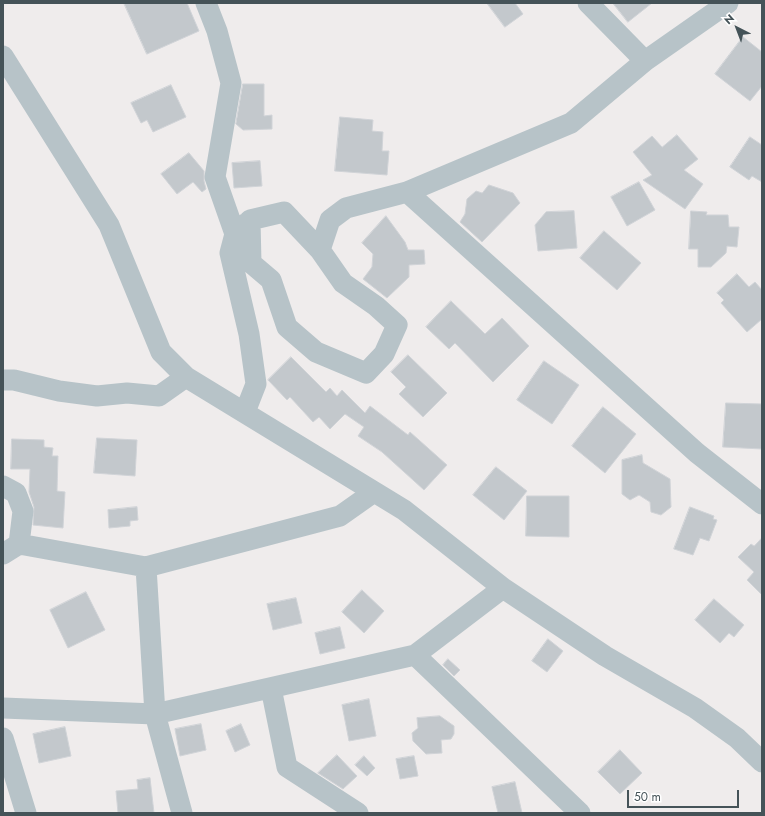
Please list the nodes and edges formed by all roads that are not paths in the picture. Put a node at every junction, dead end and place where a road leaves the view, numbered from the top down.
1 (206, 3) edge
2 (588, 3) edge
3 (728, 3) edge
4 (3, 56) edge
5 (645, 61) junction
6 (407, 192) junction
7 (250, 220) junction
8 (235, 234) junction
9 (320, 250) junction
10 (186, 377) junction
11 (3, 380) edge
12 (245, 412) junction
13 (3, 486) edge
14 (374, 492) junction
15 (762, 504) edge
16 (11, 549) edge
17 (146, 567) junction
18 (503, 588) junction
19 (415, 655) junction
20 (271, 688) junction
21 (3, 708) edge
22 (155, 714) junction
23 (3, 738) edge
24 (762, 762) edge
25 (574, 811) edge
26 (26, 813) edge
27 (182, 813) edge
28 (358, 813) edge

1 - 8 street
2 - 5 street
3 - 5 street
4 - 10 street
5 - 6 street
6 - 9 street
6 - 15 street
7 - 8 street
7 - 9 street
7 - 9 street
8 - 12 street
10 - 11 street
10 - 12 street
12 - 14 street
13 - 16 street
14 - 17 street
14 - 18 street
16 - 17 street
17 - 22 street
18 - 19 street
18 - 24 street
19 - 20 street
19 - 25 street
20 - 22 street
20 - 28 street
21 - 22 street
22 - 27 street
23 - 26 street

